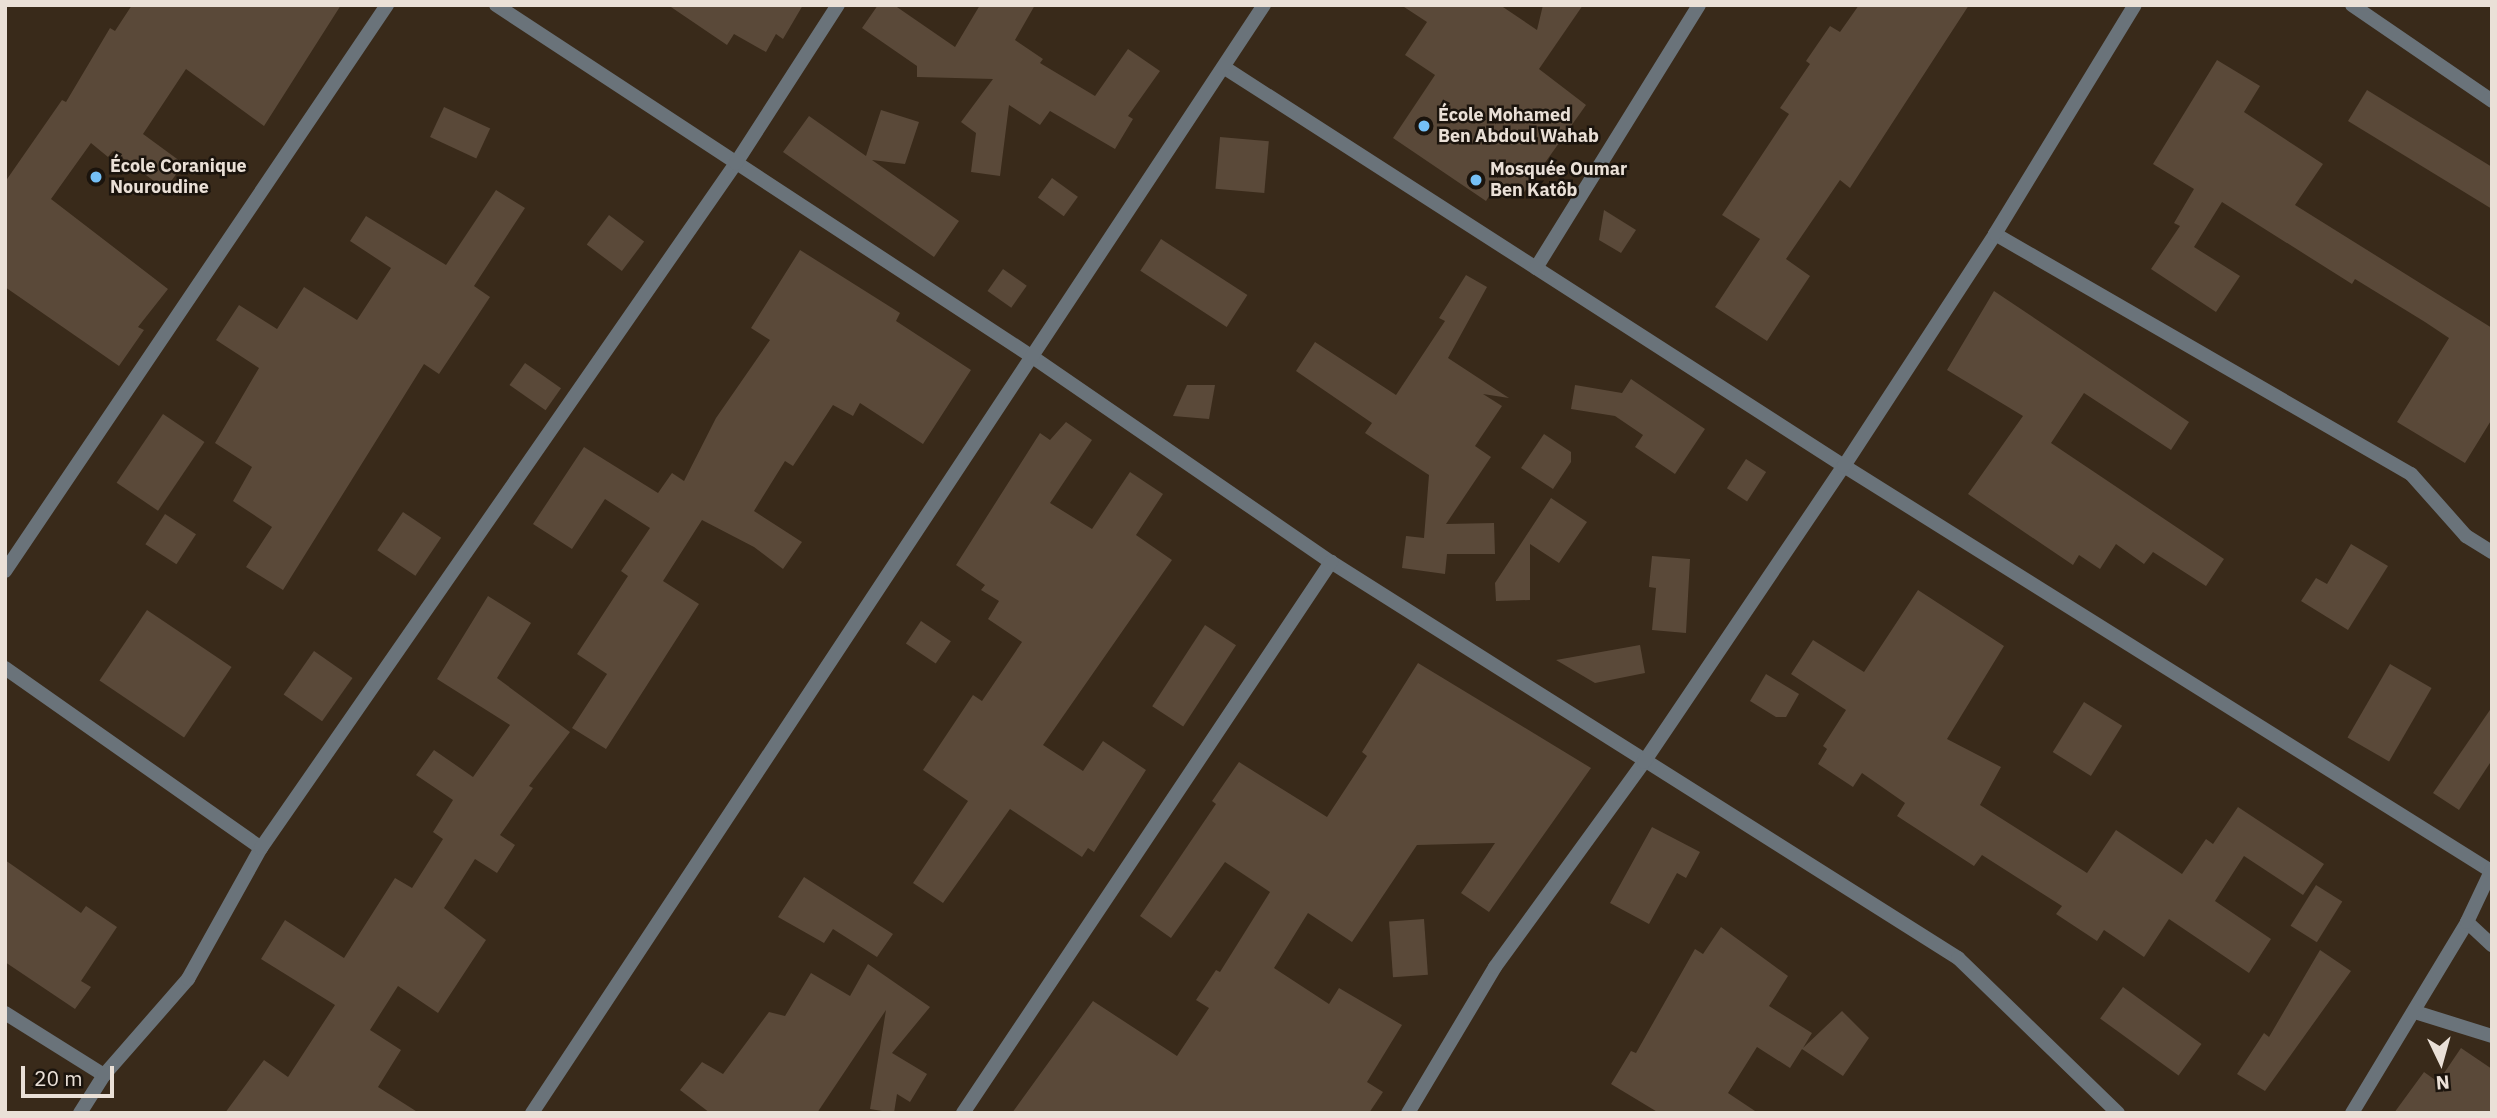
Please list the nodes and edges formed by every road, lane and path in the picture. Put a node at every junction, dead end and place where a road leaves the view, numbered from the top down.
1 (387, 5) edge
2 (496, 5) edge
3 (838, 5) edge
4 (1264, 5) edge
5 (1699, 5) edge
6 (2135, 5) edge
7 (2352, 5) edge
8 (1224, 68) junction
9 (2492, 101) edge
10 (736, 163) junction
11 (1995, 233) junction
12 (1536, 268) junction
13 (1034, 358) junction
14 (1844, 466) junction
15 (2492, 552) edge
16 (1331, 562) junction
17 (5, 571) edge
18 (5, 668) edge
19 (1643, 762) junction
20 (261, 848) junction
21 (2491, 870) edge
22 (2467, 922) junction
23 (2492, 945) edge
24 (2415, 1012) junction
25 (5, 1013) edge
26 (2492, 1036) edge
27 (104, 1075) junction
28 (80, 1113) edge
29 (532, 1113) edge
30 (963, 1113) edge
31 (1408, 1113) edge
32 (2119, 1113) edge
33 (2352, 1113) edge

1 - 17 street
2 - 10 street
3 - 10 street
4 - 8 street
5 - 12 street
6 - 11 street
7 - 9 street
8 - 12 street
8 - 13 street
10 - 13 street
10 - 20 street
11 - 14 street
11 - 15 street
12 - 14 street
13 - 16 street
13 - 29 street
14 - 19 street
14 - 21 street
16 - 19 street
16 - 30 street
18 - 20 street
19 - 31 street
19 - 32 street
20 - 27 street
21 - 22 street
22 - 23 street
22 - 24 street
24 - 26 street
24 - 33 street
25 - 27 street
27 - 28 street

